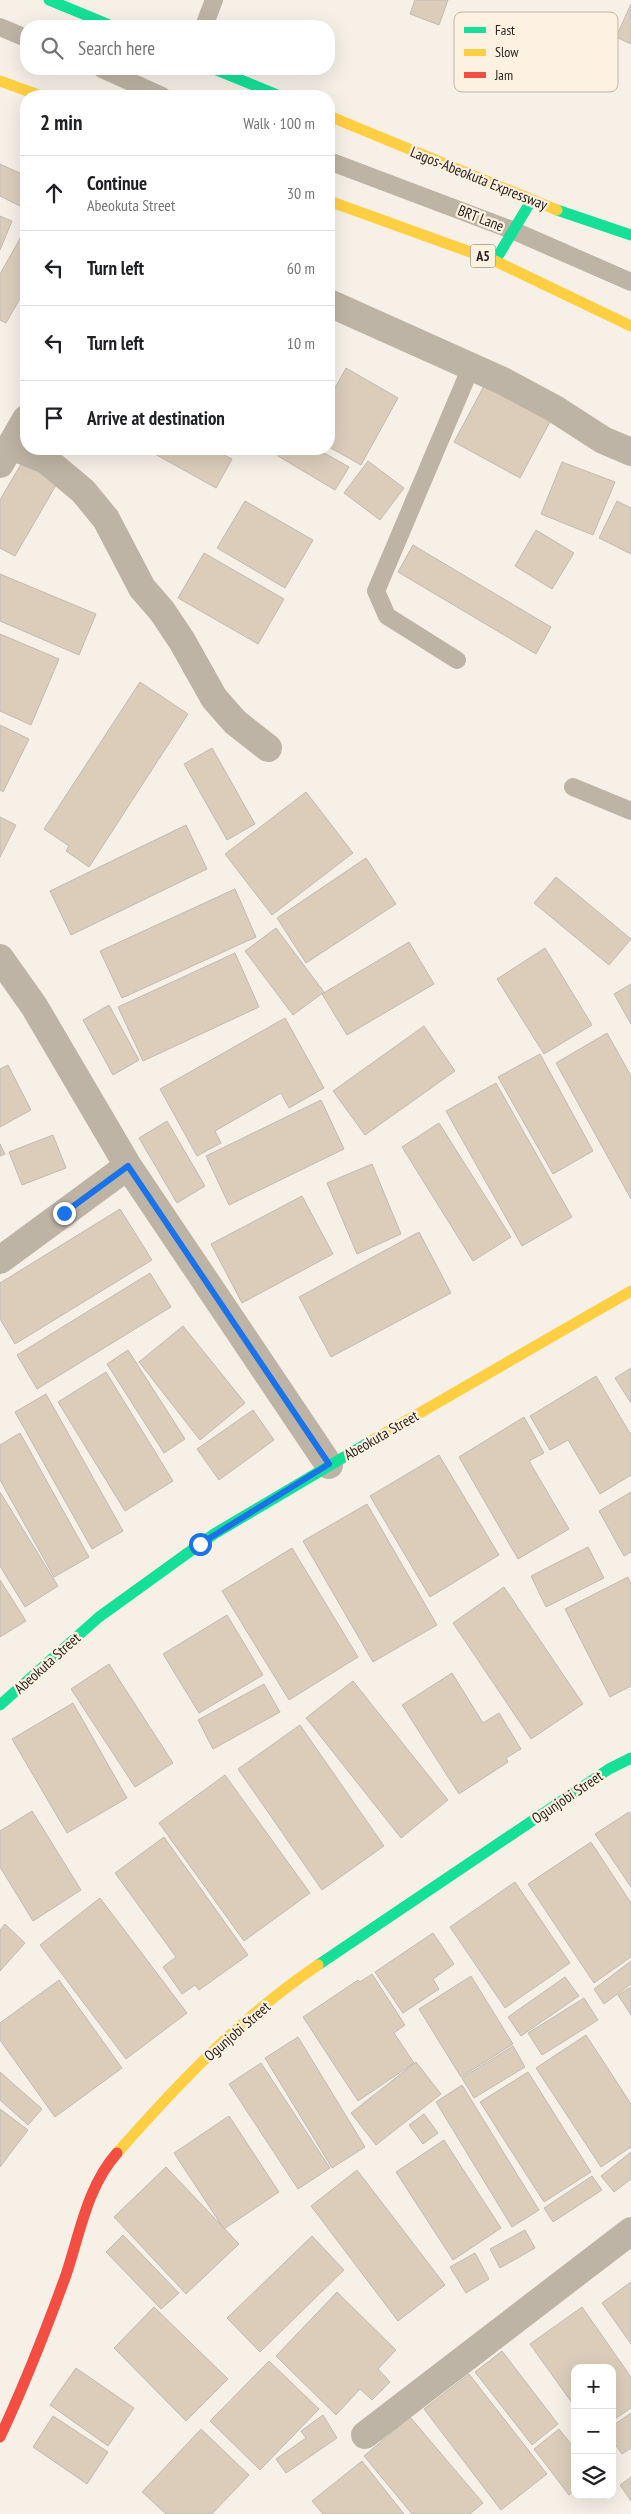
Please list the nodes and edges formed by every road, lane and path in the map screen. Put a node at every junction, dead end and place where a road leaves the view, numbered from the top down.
1 (214, 0) edge
2 (52, 1) edge
3 (98, 20) edge
4 (206, 20) edge
5 (0, 27) edge
6 (20, 35) edge
7 (115, 75) edge
8 (229, 75) edge
9 (0, 81) edge
10 (25, 90) edge
11 (149, 90) edge
12 (265, 90) edge
13 (335, 119) edge
14 (335, 163) edge
15 (531, 201) junction
16 (335, 204) edge
17 (512, 230) junction
18 (631, 235) edge
19 (495, 260) junction
20 (631, 282) edge
21 (335, 306) edge
22 (631, 326) edge
23 (472, 367) junction
24 (20, 429) edge
25 (631, 452) edge
26 (5, 455) edge
27 (457, 660) dead end
28 (268, 748) dead end
29 (573, 787) dead end
30 (631, 811) edge
31 (0, 958) edge
32 (128, 1166) junction
33 (0, 1260) edge
34 (631, 1291) edge
35 (329, 1464) junction
36 (0, 1705) edge
37 (631, 1758) edge
38 (631, 2231) edge
39 (0, 2436) edge
40 (365, 2436) dead end

1 - 4 lane
2 - 3 main road
5 - 6 lane
7 - 11 lane
8 - 12 main road
9 - 10 main road
13 - 15 main road, Lagos-Abeokuta Expressway
14 - 17 lane, BRT Lane
15 - 17 main road
15 - 18 main road, Lagos-Abeokuta Expressway
16 - 19 main road, A5
17 - 19 main road
17 - 20 lane, BRT Lane
19 - 22 main road, A5
21 - 23 street
23 - 25 street
23 - 27 lane
24 - 26 street
26 - 28 street
29 - 30 lane
31 - 32 street
32 - 33 street
32 - 35 street
34 - 35 main road, Abeokuta Street
35 - 36 main road, Abeokuta Street
37 - 39 main road, Ogunjobi Street
38 - 40 street

